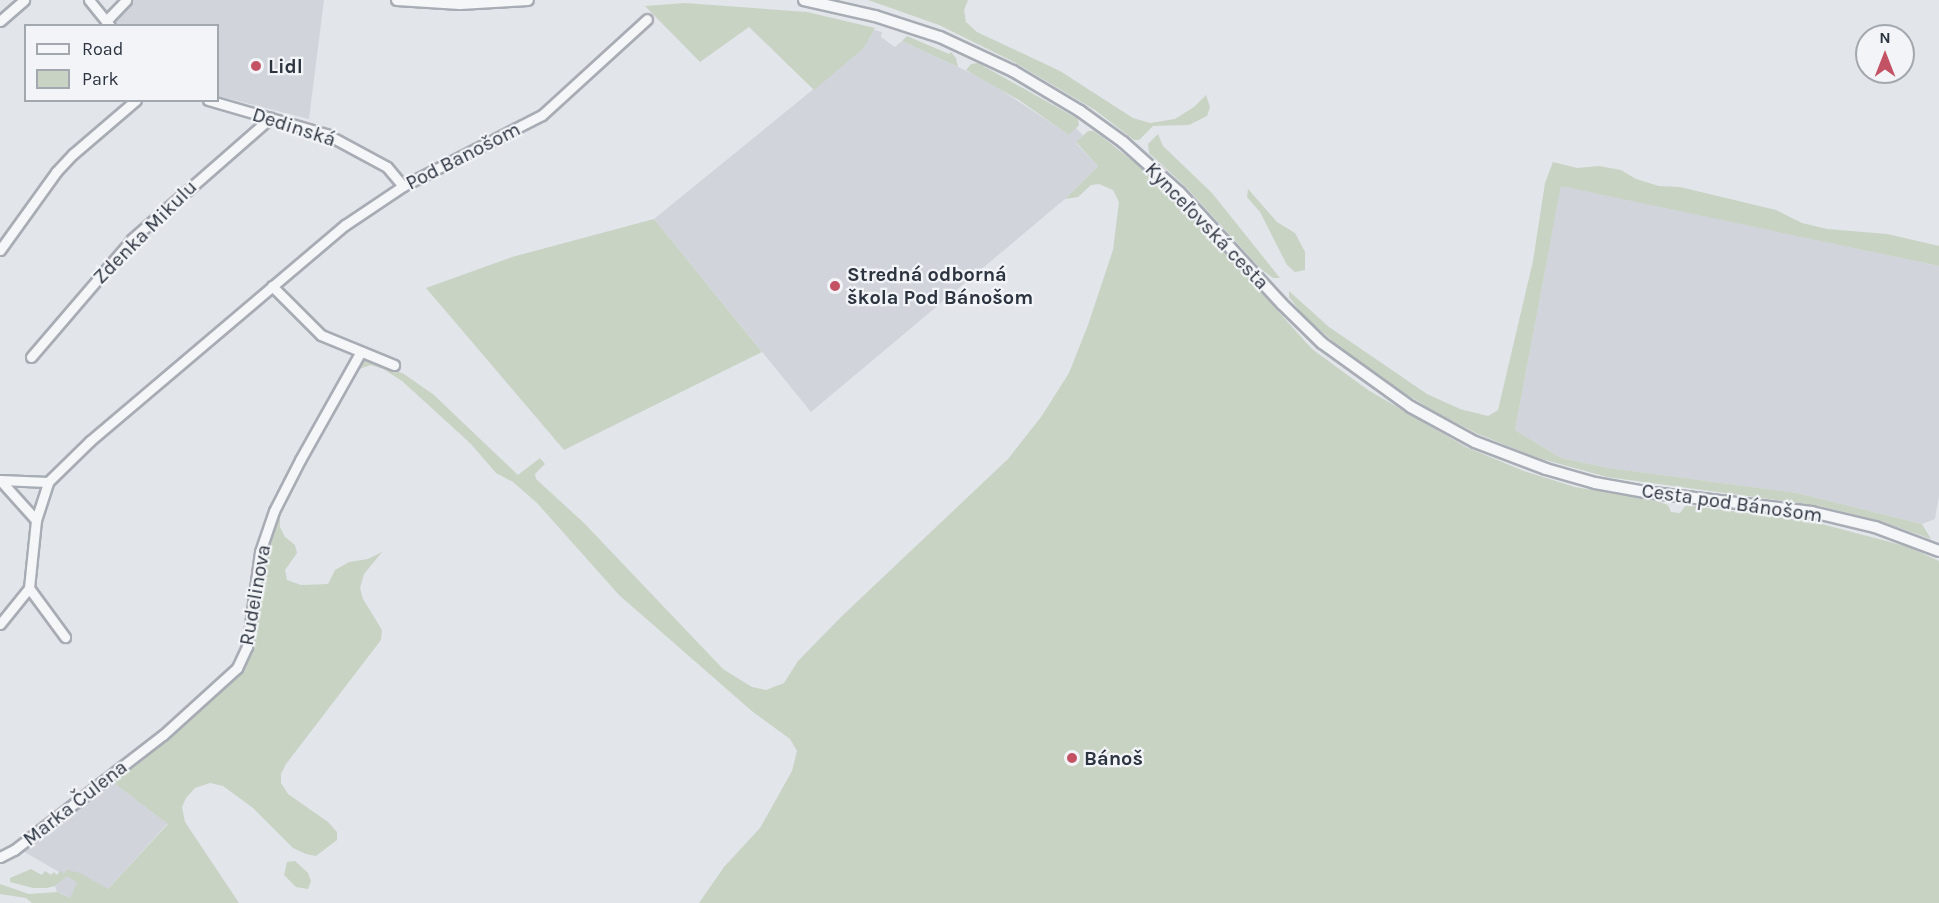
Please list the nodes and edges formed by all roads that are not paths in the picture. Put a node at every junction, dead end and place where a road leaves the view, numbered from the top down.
1 (24, 0) edge
2 (89, 0) edge
3 (126, 0) edge
4 (397, 0) edge
5 (528, 0) edge
6 (804, 0) edge
7 (848, 5) edge
8 (647, 19) dead end
9 (0, 21) edge
10 (108, 23) edge
11 (134, 102) edge
12 (215, 102) edge
13 (270, 118) junction
14 (403, 186) junction
15 (0, 250) edge
16 (272, 286) junction
17 (360, 352) junction
18 (31, 357) dead end
19 (394, 365) dead end
20 (1523, 461) joint
21 (0, 480) edge
22 (48, 482) junction
23 (36, 520) junction
24 (1939, 551) edge
25 (29, 588) junction
26 (0, 624) edge
27 (65, 637) dead end
28 (149, 746) joint
29 (0, 857) edge

1 - 9 street
2 - 10 street
3 - 10 street
4 - 5 street
6 - 7 street, Kynceľovská cesta
7 - 20 street, Kynceľovská cesta
8 - 14 street, Pod Banošom
11 - 15 street
12 - 13 street, Dedinská
13 - 14 street, Dedinská
13 - 18 street, Zdenka Mikulu
14 - 16 street, Pod Banošom
16 - 17 street
16 - 22 street, Pod Banošom
17 - 19 street
17 - 28 street, Rudelinova
20 - 24 street, Cesta pod Bánošom
21 - 22 street
21 - 23 street
22 - 23 street, Pod Banošom
23 - 25 street, Pod Banošom
25 - 26 street
25 - 27 street
28 - 29 street, Marka Čulena

